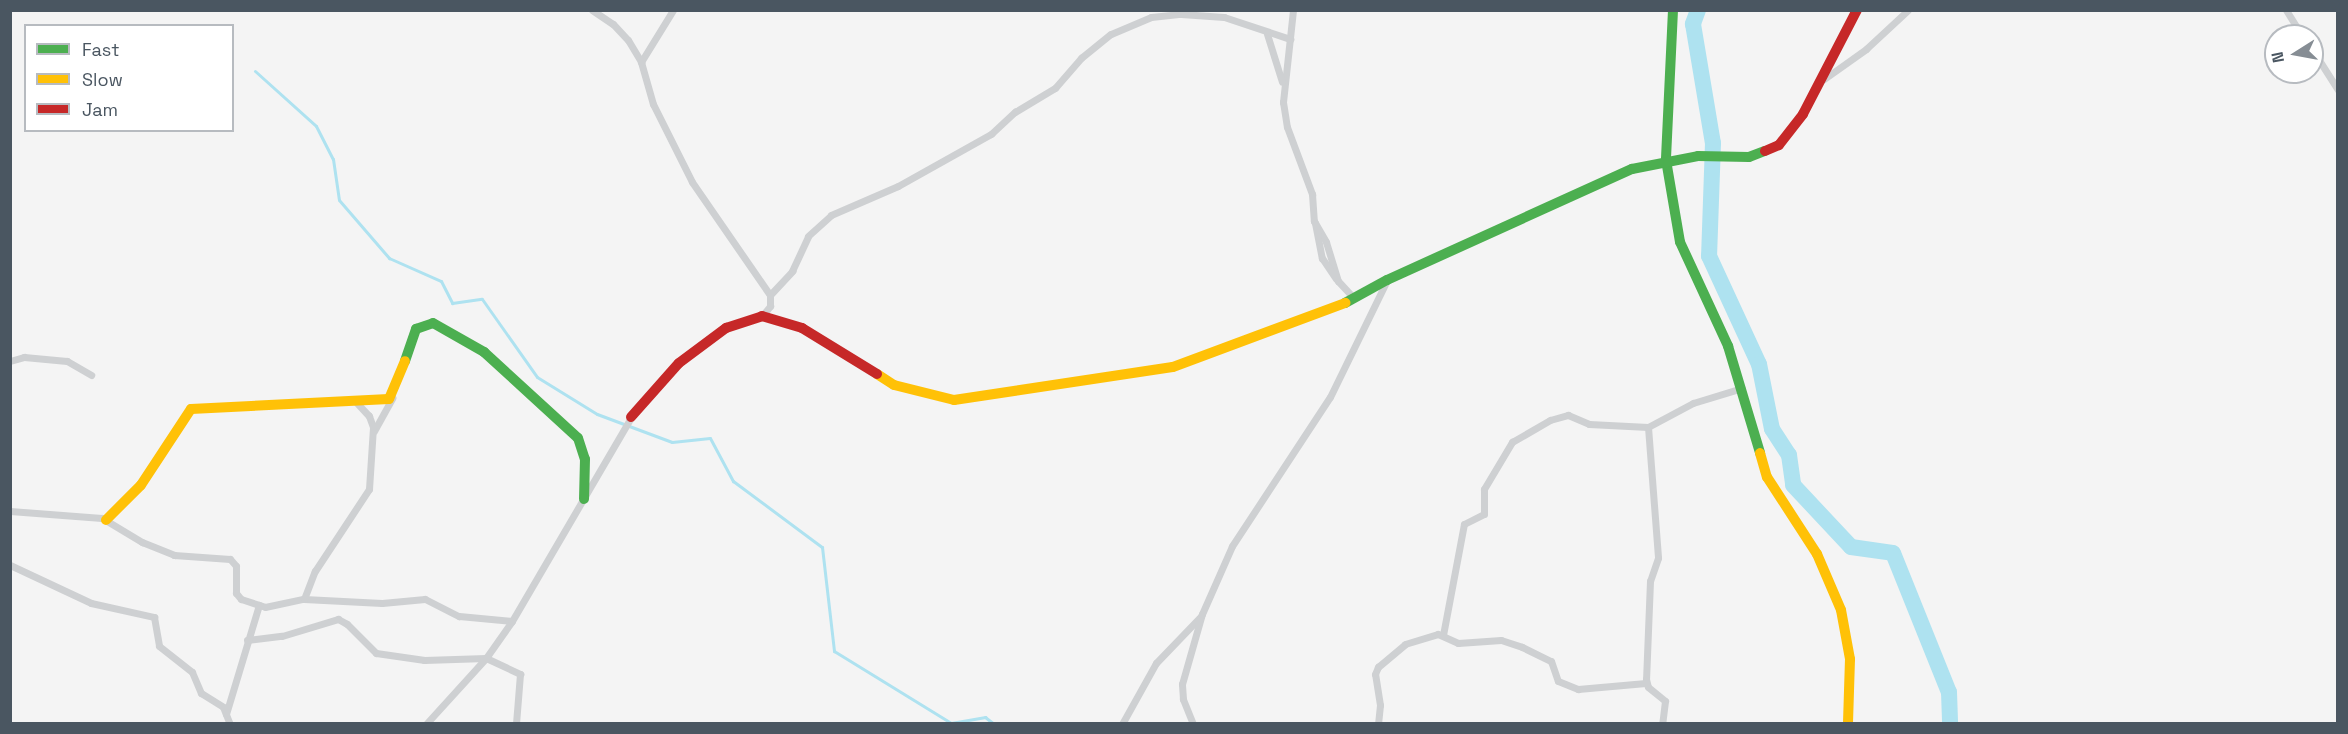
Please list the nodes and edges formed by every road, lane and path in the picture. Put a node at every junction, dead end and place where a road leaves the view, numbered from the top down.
1 (592, 10) edge
2 (673, 10) edge
3 (1293, 10) edge
4 (1673, 10) edge
5 (1857, 10) edge
6 (1908, 10) edge
7 (2286, 10) edge
8 (2295, 24) edge
9 (1267, 34) junction
10 (1290, 39) junction
11 (641, 62) junction
12 (2324, 69) edge
13 (1819, 82) junction
14 (2337, 90) edge
15 (1283, 102) junction
16 (1666, 160) junction
17 (1387, 280) junction
18 (770, 295) junction
19 (1354, 298) junction
20 (762, 316) junction
21 (10, 361) edge
22 (91, 375) dead end
23 (1742, 388) junction
24 (392, 398) junction
25 (354, 400) junction
26 (631, 417) joint
27 (1648, 427) junction
28 (374, 431) junction
29 (584, 499) junction
30 (10, 511) edge
31 (106, 520) junction
32 (10, 566) edge
33 (304, 599) junction
34 (259, 605) junction
35 (1202, 614) junction
36 (512, 621) junction
37 (1443, 635) junction
38 (247, 640) junction
39 (486, 658) junction
40 (1646, 684) junction
41 (226, 715) junction
42 (230, 723) edge
43 (426, 723) edge
44 (516, 723) edge
45 (1122, 723) edge
46 (1193, 723) edge
47 (1378, 723) edge
48 (1662, 723) edge
49 (1848, 723) edge

1 - 11 street
2 - 11 street
3 - 10 street
4 - 16 street
5 - 13 street
6 - 13 street
7 - 8 street
9 - 10 street
9 - 15 street
9 - 18 street
10 - 15 street
11 - 18 street
12 - 14 street
13 - 16 street
15 - 19 street
16 - 17 street
16 - 23 street
17 - 19 street
17 - 35 street
18 - 20 street
19 - 20 street
20 - 26 street
21 - 22 street
23 - 27 street
23 - 49 street
24 - 25 street
24 - 28 street
24 - 29 street
25 - 28 street
25 - 31 street
26 - 29 street
27 - 37 street
27 - 40 street
28 - 33 street
29 - 36 street
30 - 31 street
31 - 34 street
32 - 41 street
33 - 34 street
33 - 36 street
34 - 38 street
35 - 45 street
35 - 46 street
36 - 39 street
37 - 40 street
37 - 47 street
38 - 39 street
38 - 41 street
39 - 43 street
39 - 44 street
40 - 48 street
41 - 42 street

